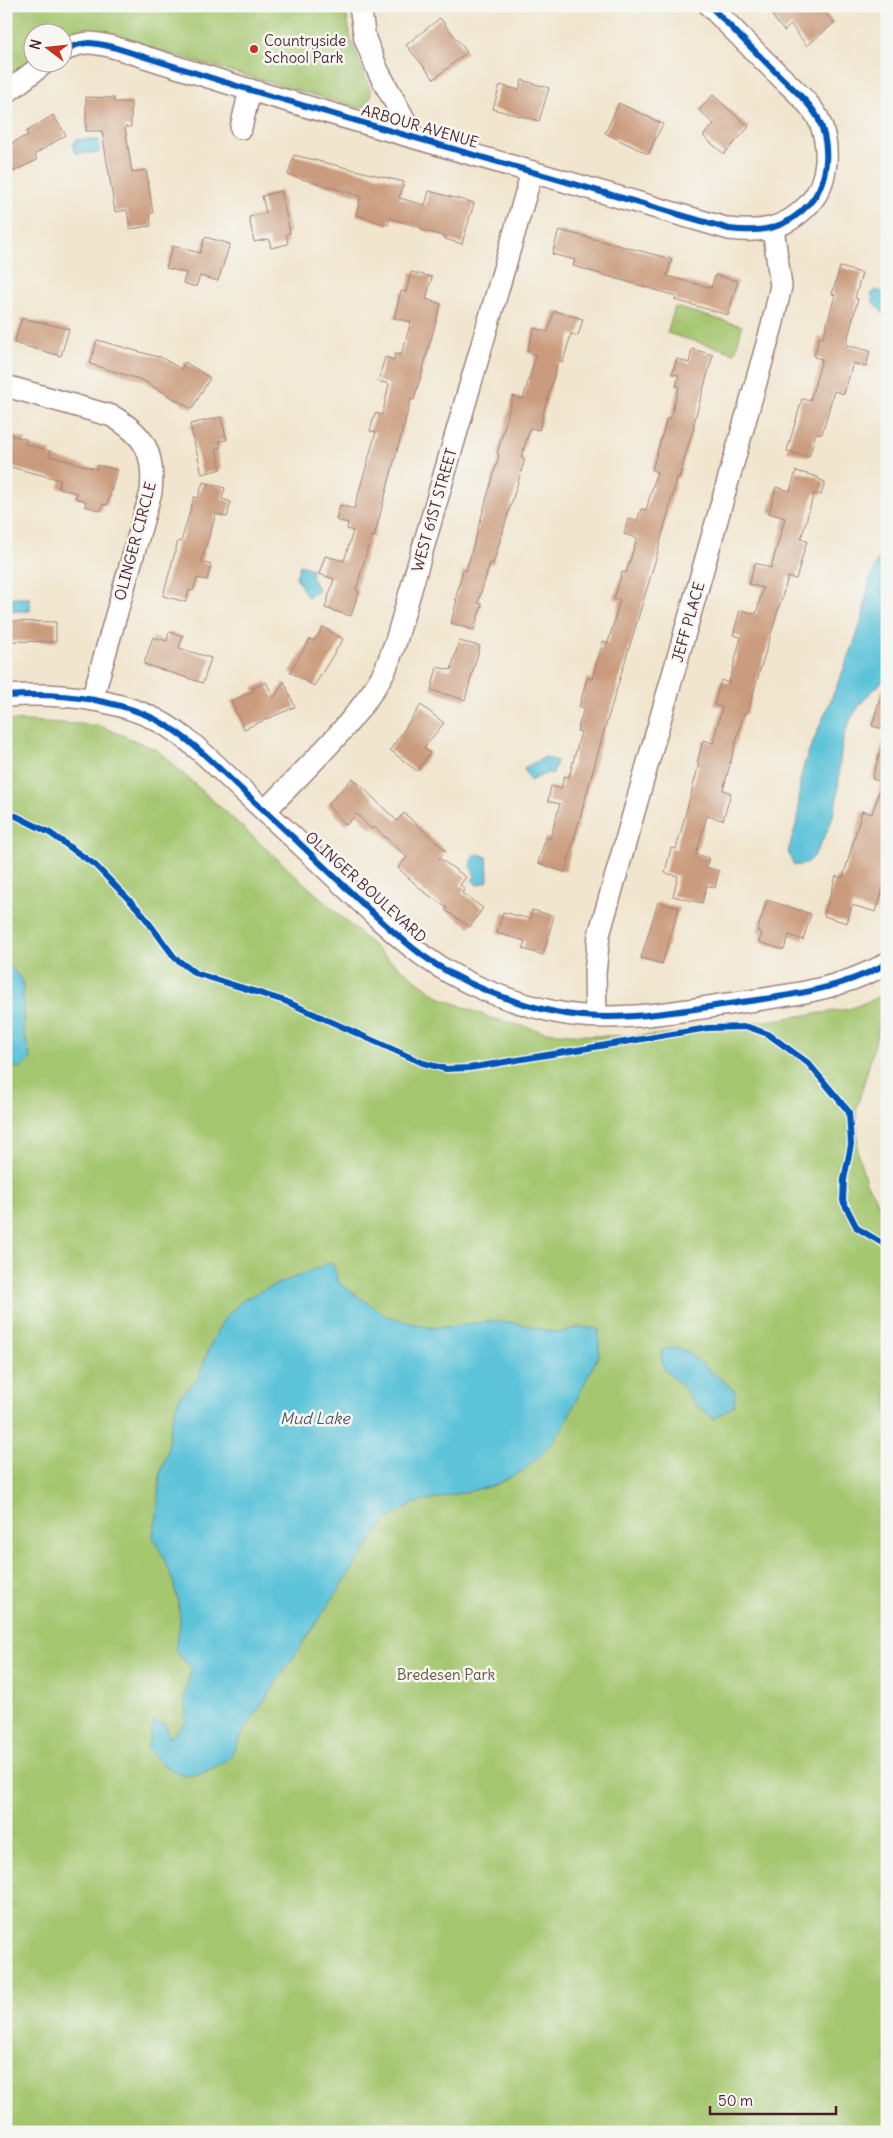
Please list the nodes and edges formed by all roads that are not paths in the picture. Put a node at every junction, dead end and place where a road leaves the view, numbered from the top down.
1 (360, 6) edge
2 (710, 6) edge
3 (72, 46) edge
4 (33, 72) edge
5 (250, 90) junction
6 (6, 93) edge
7 (241, 128) dead end
8 (414, 137) junction
9 (532, 172) junction
10 (773, 228) junction
11 (6, 386) edge
12 (6, 696) edge
13 (92, 700) junction
14 (265, 811) junction
15 (887, 963) edge
16 (596, 1016) junction

1 - 8 street
2 - 10 street, ARBOUR AVENUE
3 - 5 street, ARBOUR AVENUE
4 - 6 street
5 - 7 street
5 - 8 street, ARBOUR AVENUE
8 - 9 street, ARBOUR AVENUE
9 - 10 street, ARBOUR AVENUE
9 - 14 street, WEST 61ST STREET
10 - 16 street, JEFF PLACE
11 - 13 street, OLINGER CIRCLE
12 - 13 street, OLINGER BOULEVARD
13 - 14 street, OLINGER BOULEVARD
14 - 16 street, OLINGER BOULEVARD
15 - 16 street, OLINGER BOULEVARD

